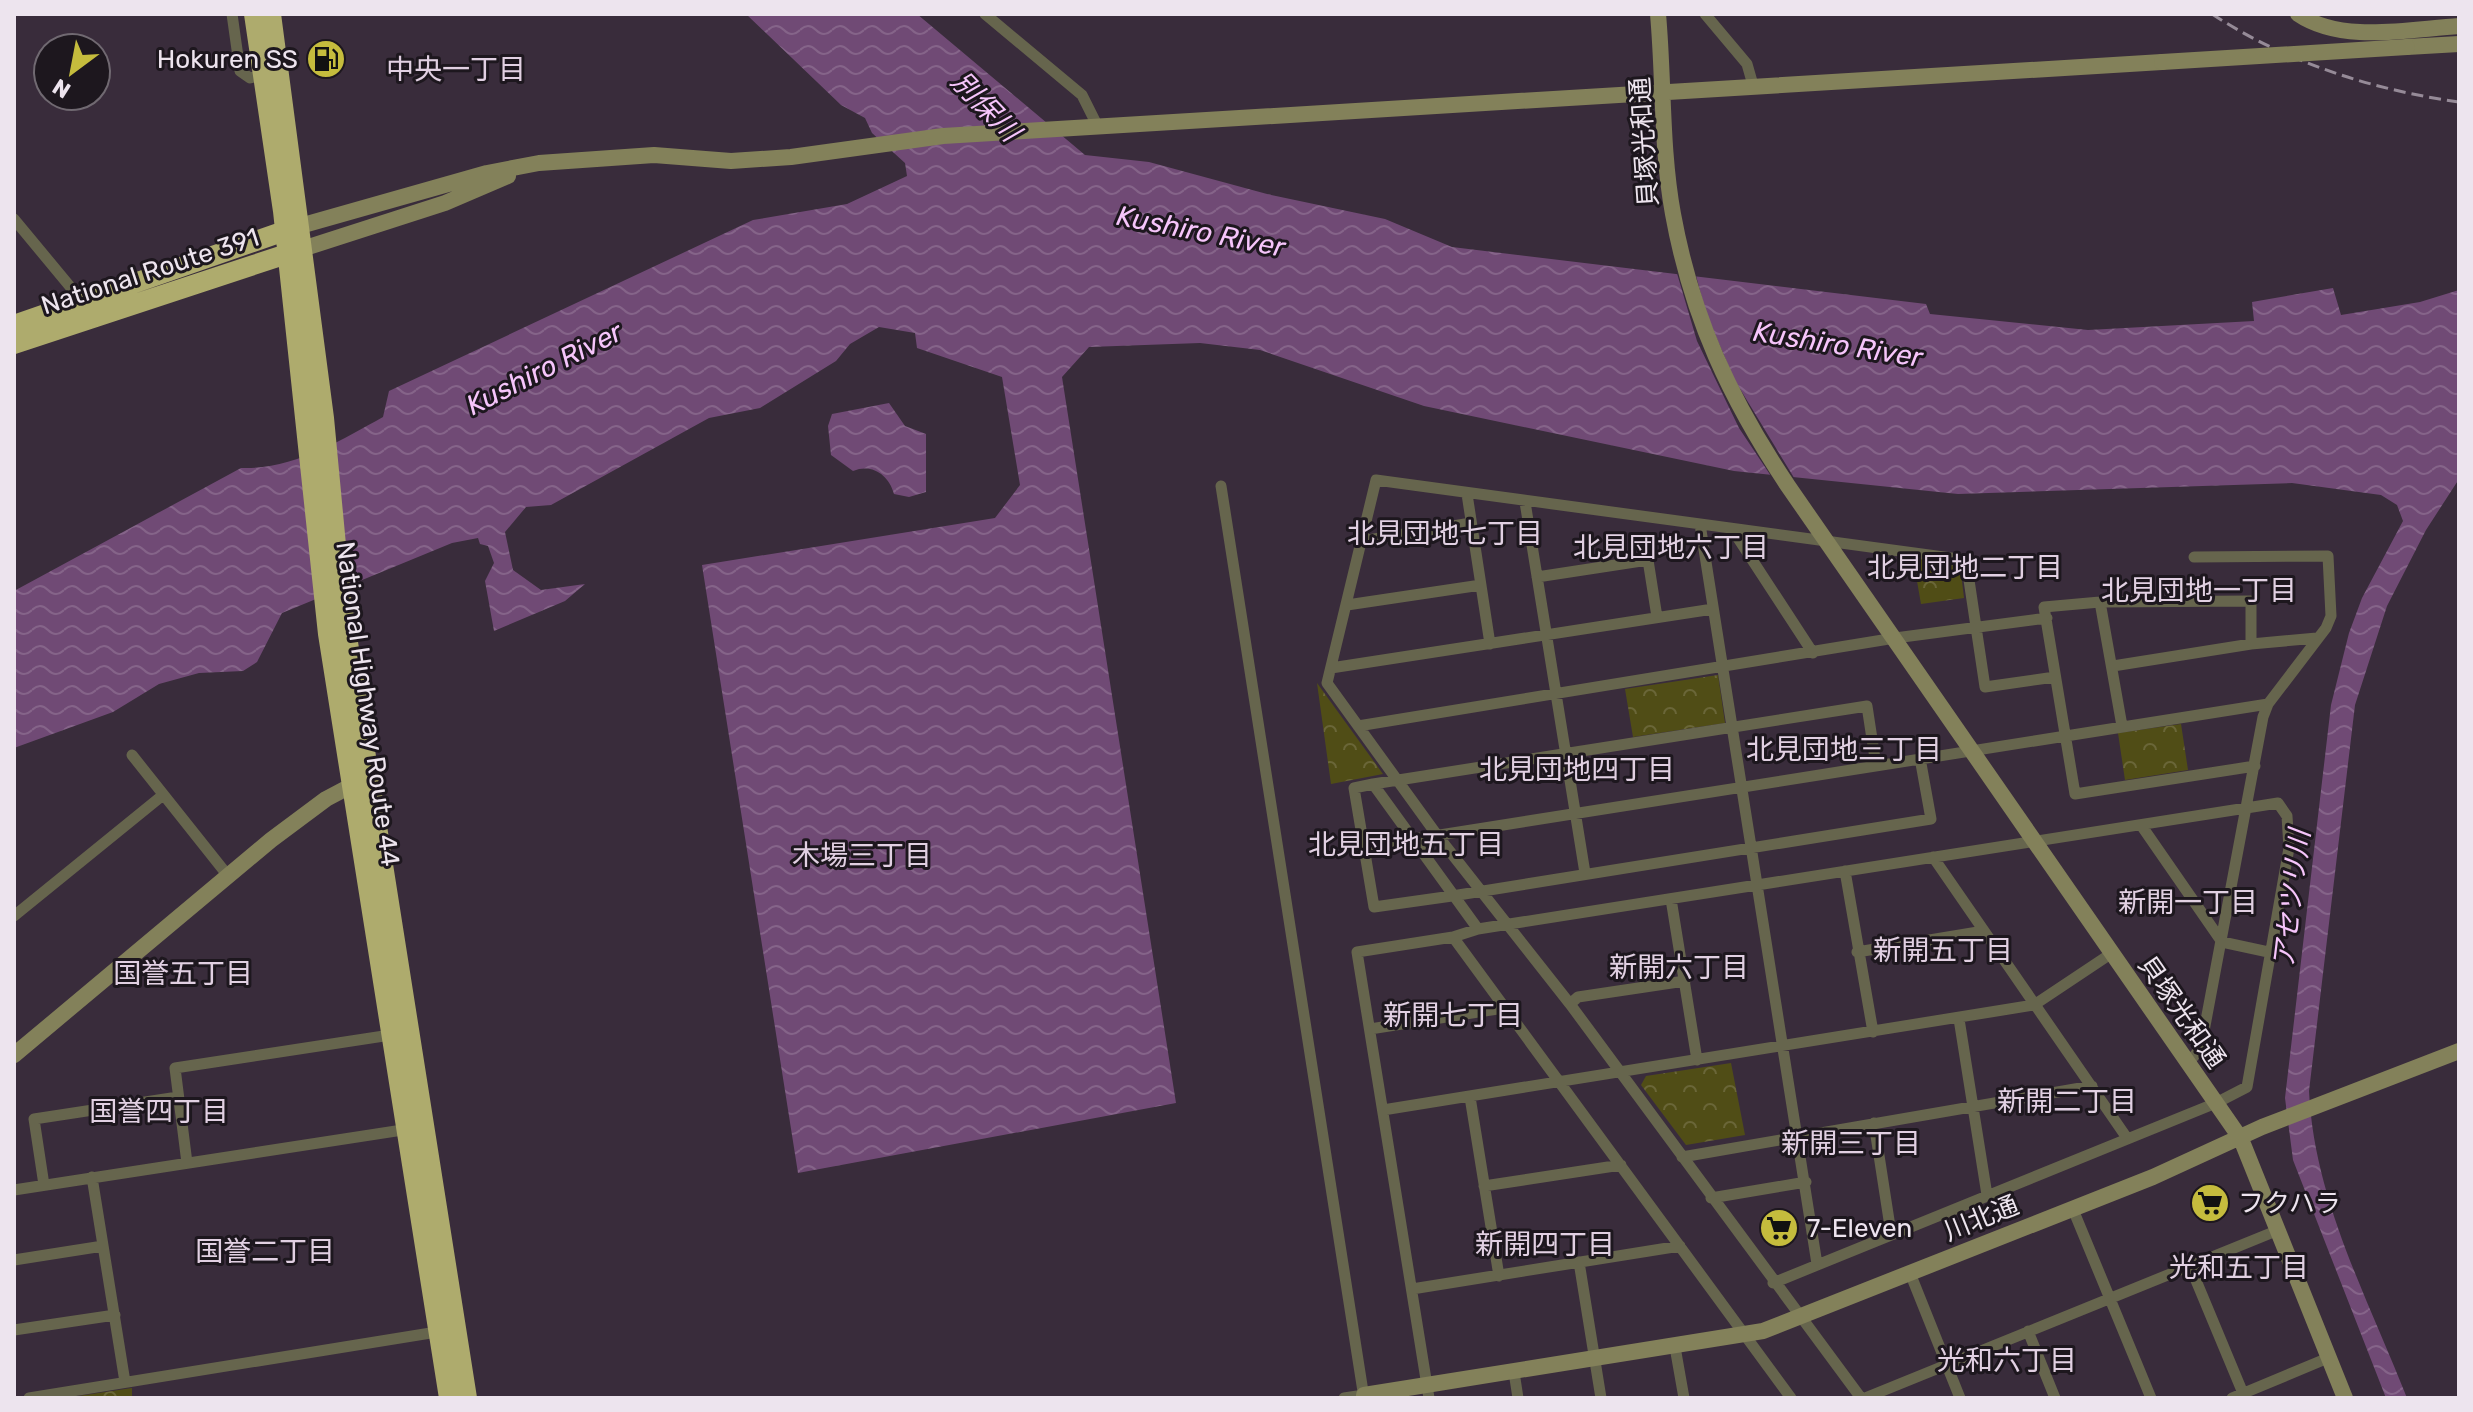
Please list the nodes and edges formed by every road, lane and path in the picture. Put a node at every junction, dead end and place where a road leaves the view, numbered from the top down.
1 (232, 14) edge
2 (254, 14) edge
3 (271, 14) edge
4 (985, 14) edge
5 (1658, 14) edge
6 (1705, 14) edge
7 (2298, 14) edge
8 (2459, 26) edge
9 (2459, 44) edge
10 (271, 73) junction
11 (1753, 85) junction
12 (1664, 92) junction
13 (1098, 127) junction
14 (539, 163) junction
15 (14, 219) edge
16 (292, 228) junction
17 (295, 251) junction
18 (82, 301) junction
19 (14, 325) edge
20 (14, 344) edge
21 (1221, 486) dead end
22 (1467, 494) junction
23 (1525, 502) junction
24 (1471, 523) junction
25 (1700, 524) junction
26 (1732, 529) junction
27 (1362, 541) junction
28 (1827, 542) junction
29 (2194, 557) dead end
30 (1537, 577) junction
31 (1481, 585) junction
32 (2100, 602) junction
33 (1347, 605) junction
34 (1713, 609) junction
35 (1657, 617) junction
36 (2047, 618) junction
37 (1976, 627) junction
38 (1546, 636) junction
39 (1895, 638) junction
40 (2317, 638) junction
41 (1490, 644) junction
42 (2251, 644) junction
43 (1813, 653) junction
44 (2113, 666) junction
45 (1722, 667) junction
46 (1331, 668) junction
47 (2055, 677) junction
48 (1555, 695) junction
49 (2268, 704) junction
50 (1358, 726) junction
51 (2122, 726) junction
52 (1733, 727) junction
53 (2065, 735) junction
54 (1971, 749) junction
55 (132, 755) dead end
56 (1564, 755) junction
57 (1920, 758) junction
58 (1876, 765) junction
59 (2255, 766) junction
60 (1396, 779) junction
61 (360, 781) junction
62 (1373, 784) junction
63 (1743, 788) junction
64 (163, 795) junction
65 (2246, 807) junction
66 (1574, 813) junction
67 (2141, 825) junction
68 (1437, 835) junction
69 (1412, 841) junction
70 (2035, 841) junction
71 (1364, 847) junction
72 (1752, 847) junction
73 (1933, 857) junction
74 (1845, 871) junction
75 (1585, 873) junction
76 (229, 877) junction
77 (1757, 884) junction
78 (1479, 891) junction
79 (1452, 896) junction
80 (1671, 899) junction
81 (14, 916) edge
82 (1507, 925) junction
83 (1478, 929) junction
84 (1984, 931) junction
85 (1453, 937) junction
86 (2222, 942) junction
87 (1857, 952) junction
88 (2112, 953) junction
89 (2273, 953) junction
90 (1685, 981) junction
91 (1570, 1004) junction
92 (2034, 1005) junction
93 (1504, 1008) junction
94 (1959, 1019) junction
95 (1370, 1029) junction
96 (1873, 1032) junction
97 (401, 1033) junction
98 (1783, 1045) junction
99 (2459, 1051) edge
100 (14, 1055) edge
101 (1697, 1060) junction
102 (2188, 1064) junction
103 (1620, 1073) junction
104 (1560, 1082) junction
105 (2092, 1086) junction
106 (178, 1097) junction
107 (1470, 1097) junction
108 (2216, 1103) junction
109 (1973, 1107) junction
110 (1383, 1110) junction
111 (1874, 1123) junction
112 (416, 1128) junction
113 (1799, 1136) junction
114 (2127, 1138) junction
115 (2241, 1139) junction
116 (1682, 1157) junction
117 (187, 1163) junction
118 (1621, 1165) junction
119 (92, 1177) junction
120 (1806, 1182) junction
121 (44, 1185) junction
122 (1484, 1186) junction
123 (14, 1190) edge
124 (1987, 1195) junction
125 (1711, 1198) junction
126 (2072, 1207) junction
127 (2276, 1231) junction
128 (1891, 1233) junction
129 (103, 1246) junction
130 (1680, 1246) junction
131 (14, 1260) edge
132 (1579, 1262) junction
133 (1817, 1264) junction
134 (2190, 1266) junction
135 (1910, 1273) junction
136 (1499, 1276) junction
137 (1773, 1283) junction
138 (1412, 1289) junction
139 (2109, 1298) junction
140 (115, 1315) junction
141 (1802, 1316) junction
142 (14, 1330) edge
143 (446, 1330) junction
144 (2028, 1331) junction
145 (1745, 1335) junction
146 (1675, 1347) junction
147 (2328, 1358) junction
148 (1595, 1359) junction
149 (1946, 1363) junction
150 (1514, 1372) junction
151 (125, 1382) junction
152 (1428, 1392) edge
153 (1364, 1396) edge
154 (2240, 1397) edge
155 (29, 1398) edge
156 (449, 1398) edge
157 (467, 1398) edge
158 (1344, 1398) edge
159 (1518, 1398) edge
160 (1601, 1398) edge
161 (1684, 1398) edge
162 (1791, 1398) edge
163 (1863, 1398) edge
164 (1960, 1398) edge
165 (2055, 1398) edge
166 (2151, 1398) edge
167 (2345, 1398) edge

1 - 10 street
2 - 10 highway, National Highway Route 44
3 - 10 highway, National Highway Route 44
4 - 13 street
5 - 12 street, 貝塚光和通
6 - 11 street
7 - 8 street
9 - 11 street, bridge
10 - 16 highway, National Highway Route 44
11 - 12 street
12 - 13 street
12 - 28 street, 貝塚光和通
13 - 14 street
14 - 16 street
14 - 17 street
15 - 18 street
16 - 17 highway, National Highway Route 44
16 - 18 highway
17 - 20 highway, National Route 391
17 - 61 highway, National Highway Route 44
18 - 19 highway
21 - 153 street
22 - 23 street
22 - 24 street
22 - 27 street
23 - 25 street
23 - 30 street
24 - 27 street
24 - 31 street
25 - 26 street
25 - 34 street
26 - 28 street
26 - 43 street
27 - 33 street
28 - 37 street
28 - 39 street, 貝塚光和通
29 - 40 street
30 - 35 street
30 - 38 street
31 - 33 street
31 - 41 street
32 - 36 street
32 - 42 street
32 - 44 street
33 - 46 street
34 - 35 street
34 - 45 street
35 - 38 street
36 - 37 street
36 - 47 street
37 - 39 street
37 - 47 street
38 - 41 street
38 - 48 street
39 - 43 street
39 - 54 street, 貝塚光和通
40 - 42 street
40 - 49 street
41 - 46 street
42 - 44 street
43 - 45 street
44 - 51 street
45 - 48 street
45 - 52 street
46 - 50 street
47 - 53 street
48 - 50 street
48 - 56 street
49 - 51 street
49 - 59 street
50 - 60 street
51 - 53 street
52 - 56 street
52 - 58 street
52 - 63 street
53 - 54 street
53 - 59 street
54 - 57 street
54 - 70 street, 貝塚光和通
55 - 64 street
56 - 60 street
56 - 66 street
57 - 58 street
57 - 72 street
58 - 63 street
59 - 65 street
60 - 62 street
60 - 68 street
61 - 76 street
61 - 97 highway, National Highway Route 44
62 - 69 street
62 - 71 street
63 - 66 street
63 - 72 street
64 - 76 street
64 - 81 street
65 - 67 street
65 - 86 street
65 - 89 street
66 - 68 street
66 - 75 street
67 - 70 street
67 - 86 street
68 - 69 street
68 - 78 street
69 - 71 street
69 - 79 street
70 - 73 street
70 - 88 street, 貝塚光和通
71 - 79 street
72 - 75 street
72 - 77 street
73 - 74 street
73 - 84 street
74 - 77 street
74 - 87 street
75 - 78 street
76 - 100 street
77 - 80 street
77 - 98 street
78 - 79 street
78 - 82 street
79 - 83 street
80 - 82 street
80 - 90 street
82 - 83 street
82 - 91 street
83 - 85 street
84 - 87 street
84 - 92 street
85 - 93 street
85 - 95 street
86 - 89 street
86 - 102 street
87 - 96 street
88 - 92 street
88 - 102 street, 貝塚光和通
89 - 108 street
90 - 91 street
90 - 101 street
91 - 103 street
92 - 94 street
92 - 105 street
93 - 95 street
93 - 104 street
94 - 96 street
94 - 109 street
95 - 110 street
96 - 98 street
97 - 106 street
97 - 112 highway, National Highway Route 44
98 - 101 street
98 - 113 street
99 - 115 street, 川北通
101 - 103 street
102 - 108 street, 貝塚光和通
103 - 104 street
103 - 116 street
104 - 107 street
104 - 118 street
105 - 109 street
105 - 114 street
106 - 117 street
106 - 121 street
107 - 110 street
107 - 122 street
108 - 114 street
108 - 115 street, 貝塚光和通
109 - 111 street
109 - 124 street
110 - 138 street
111 - 113 street
111 - 128 street
112 - 117 street
112 - 143 highway, National Highway Route 44
113 - 116 street
113 - 120 street
114 - 124 street
115 - 126 street, 川北通
115 - 127 street, 貝塚光和通
116 - 125 street
117 - 119 street
118 - 122 street
118 - 130 street
119 - 121 street
119 - 129 street
120 - 125 street
120 - 133 street
121 - 123 street
122 - 136 street
124 - 128 street
125 - 137 street
126 - 135 street, 川北通
126 - 139 street
127 - 134 street
127 - 147 street, 貝塚光和通
128 - 133 street
129 - 131 street
129 - 140 street
130 - 132 street
130 - 145 street
132 - 136 street
132 - 148 street
133 - 137 street
134 - 139 street
134 - 154 street
135 - 141 street, 川北通
135 - 149 street
136 - 138 street
137 - 141 street
138 - 152 street
139 - 144 street
139 - 166 street
140 - 142 street
140 - 151 street
141 - 145 street, 川北通
141 - 163 street
143 - 151 street
143 - 156 highway, National Highway Route 44
143 - 157 highway, National Highway Route 44
144 - 149 street
144 - 165 street
145 - 146 street, 川北通
145 - 162 street
146 - 148 street, 川北通
146 - 161 street
147 - 154 street
147 - 167 street, 貝塚光和通
148 - 150 street, 川北通
148 - 160 street
149 - 163 street
149 - 164 street
150 - 152 street, 川北通
150 - 159 street
151 - 155 street
152 - 153 street, 川北通
153 - 158 street

